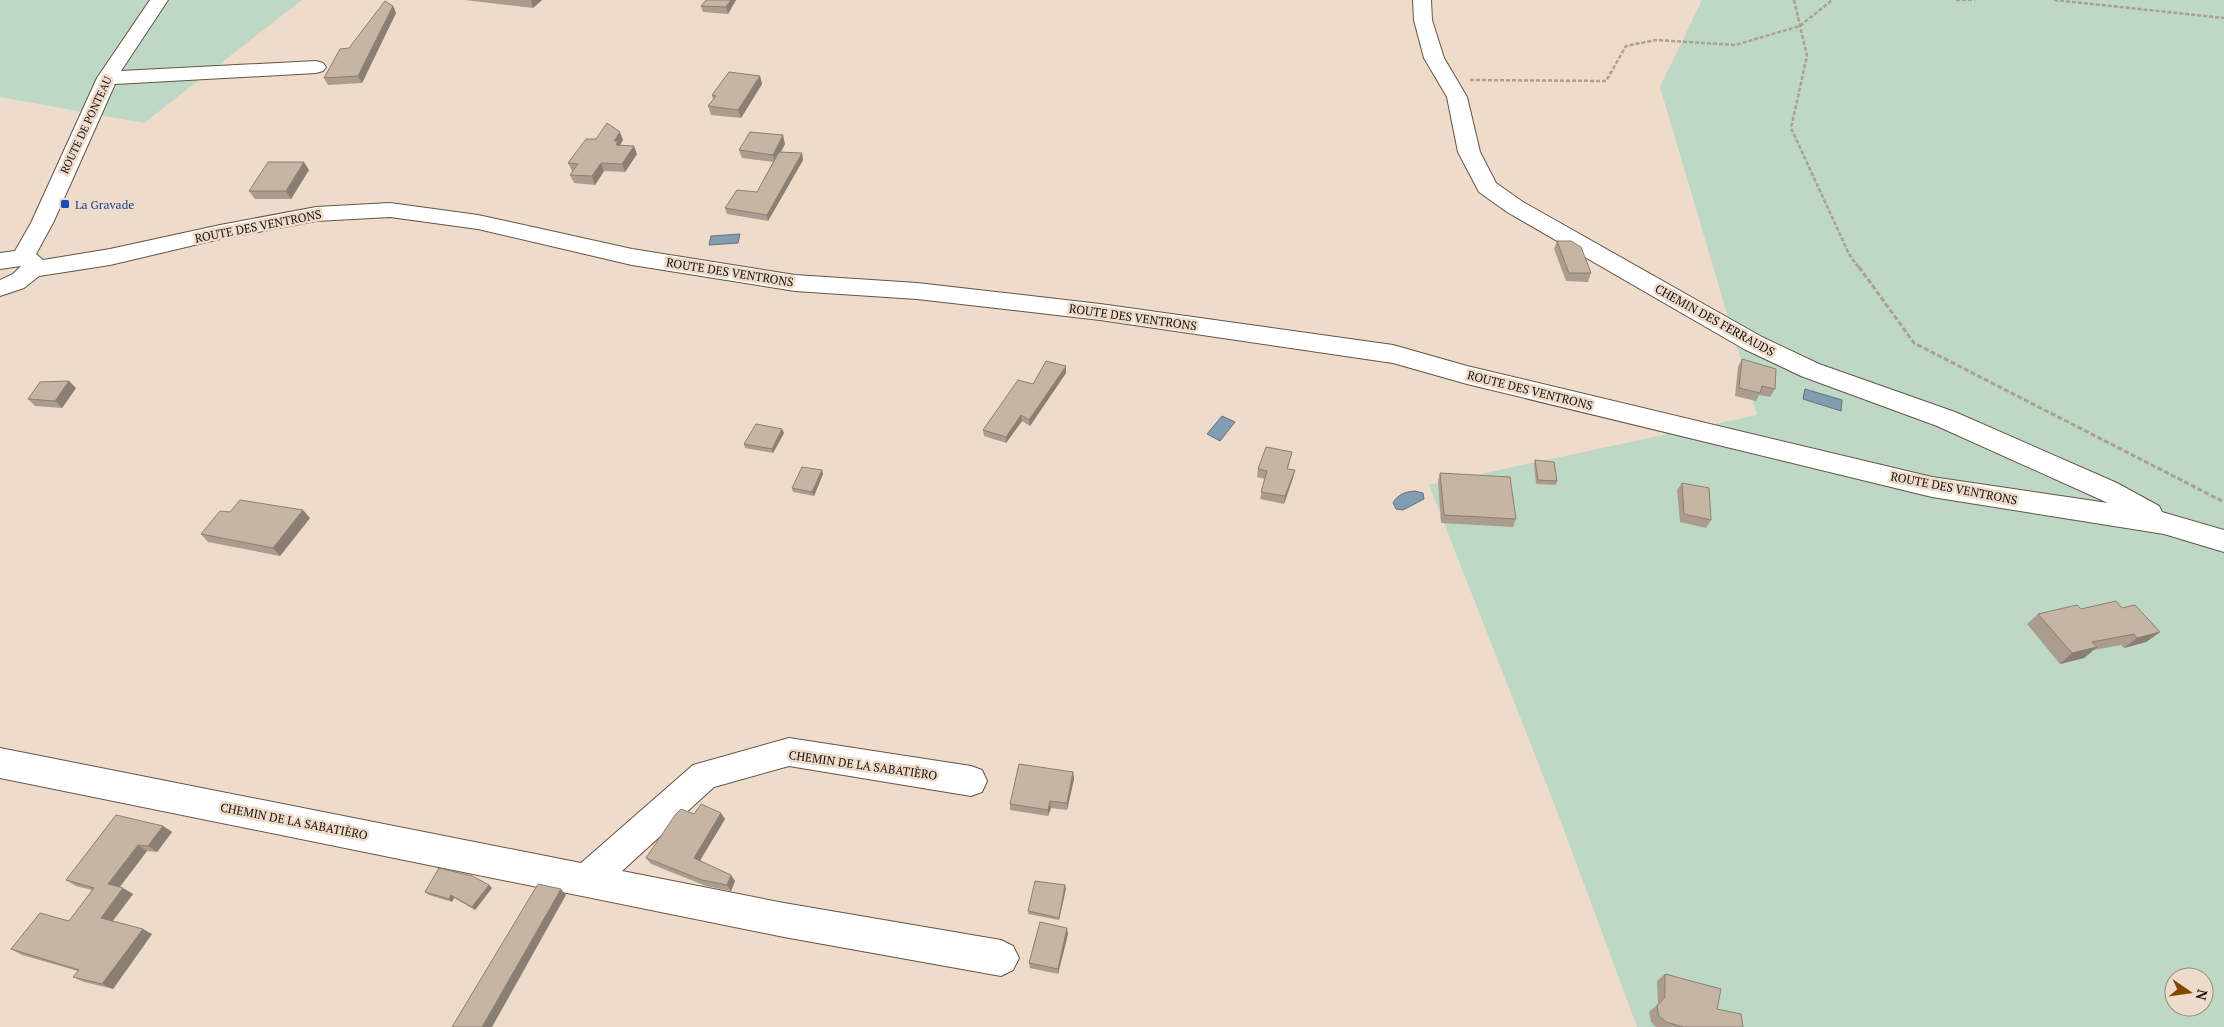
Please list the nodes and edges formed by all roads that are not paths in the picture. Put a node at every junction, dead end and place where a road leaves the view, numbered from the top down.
1 (160, 0) edge
2 (1422, 0) edge
3 (316, 67) dead end
4 (107, 78) junction
5 (0, 261) edge
6 (27, 264) junction
7 (0, 288) edge
8 (2164, 523) junction
9 (2224, 541) edge
10 (0, 763) edge
11 (971, 781) dead end
12 (587, 880) junction
13 (1001, 958) dead end

1 - 4 street, ROUTE DE PONTEAU
2 - 8 street, CHEMIN DES FERRAUDS
3 - 4 street
4 - 6 street, ROUTE DE PONTEAU
5 - 6 street, ROUTE DES VENTRONS
6 - 7 street
6 - 8 street, ROUTE DES VENTRONS
8 - 9 street, ROUTE DES VENTRONS
10 - 12 street, CHEMIN DE LA SABATIÈRO
11 - 12 street, CHEMIN DE LA SABATIÈRO
12 - 13 street, CHEMIN DE LA SABATIÈRO

